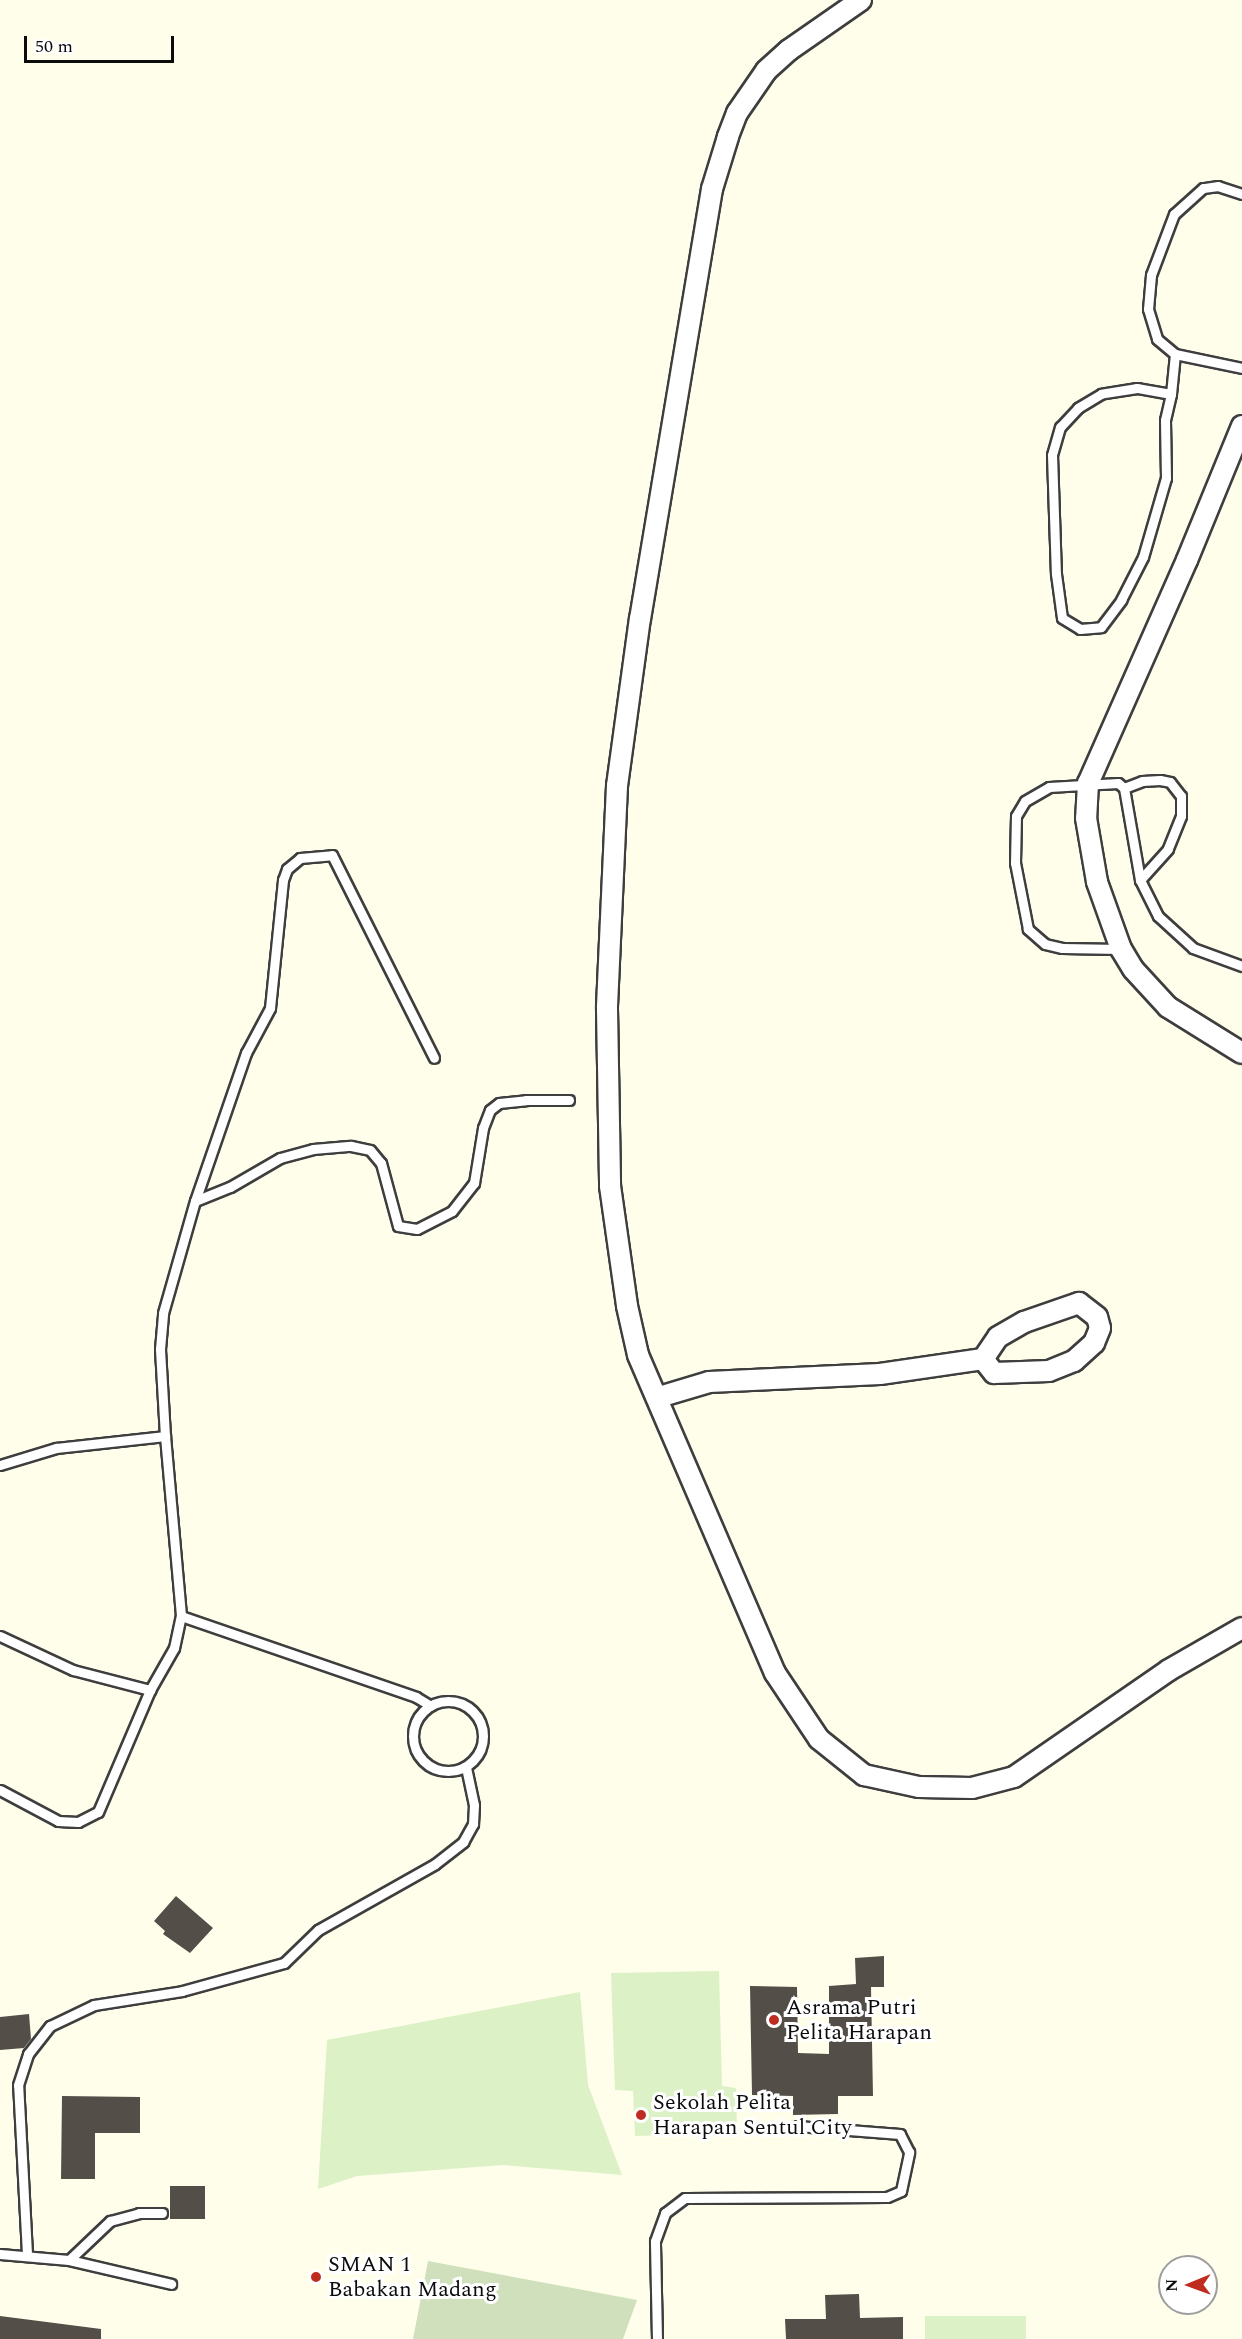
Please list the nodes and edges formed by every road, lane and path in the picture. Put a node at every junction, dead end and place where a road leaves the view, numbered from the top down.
1 (861, 0) edge
2 (1242, 194) edge
3 (1174, 354) junction
4 (1242, 368) edge
5 (1171, 394) junction
6 (1242, 426) edge
7 (1088, 783) junction
8 (1124, 788) junction
9 (1140, 880) junction
10 (1121, 949) junction
11 (1242, 966) edge
12 (1242, 1053) edge
13 (434, 1058) dead end
14 (569, 1100) dead end
15 (195, 1201) junction
16 (983, 1359) junction
17 (659, 1397) junction
18 (165, 1436) junction
19 (0, 1465) edge
20 (181, 1616) junction
21 (1242, 1628) edge
22 (0, 1636) edge
23 (150, 1690) junction
24 (431, 1706) junction
25 (466, 1767) junction
26 (0, 1790) edge
27 (797, 2126) dead end
28 (162, 2213) dead end
29 (0, 2254) edge
30 (27, 2254) junction
31 (69, 2260) junction
32 (171, 2284) dead end
33 (657, 2339) edge

1 - 17 street
2 - 3 lane
3 - 4 lane
3 - 5 lane
5 - 5 lane
6 - 7 street
7 - 8 lane
7 - 10 street
7 - 10 lane
8 - 9 lane
8 - 9 lane
9 - 11 lane
10 - 12 street
13 - 15 lane
14 - 15 lane
15 - 18 lane
16 - 16 street
16 - 17 street
17 - 21 street
18 - 19 lane
18 - 20 lane
20 - 23 lane
20 - 24 lane
22 - 23 lane
23 - 26 lane
24 - 25 lane
24 - 25 lane
25 - 30 lane
27 - 33 lane
28 - 31 lane
29 - 30 lane
30 - 31 lane
31 - 32 lane

